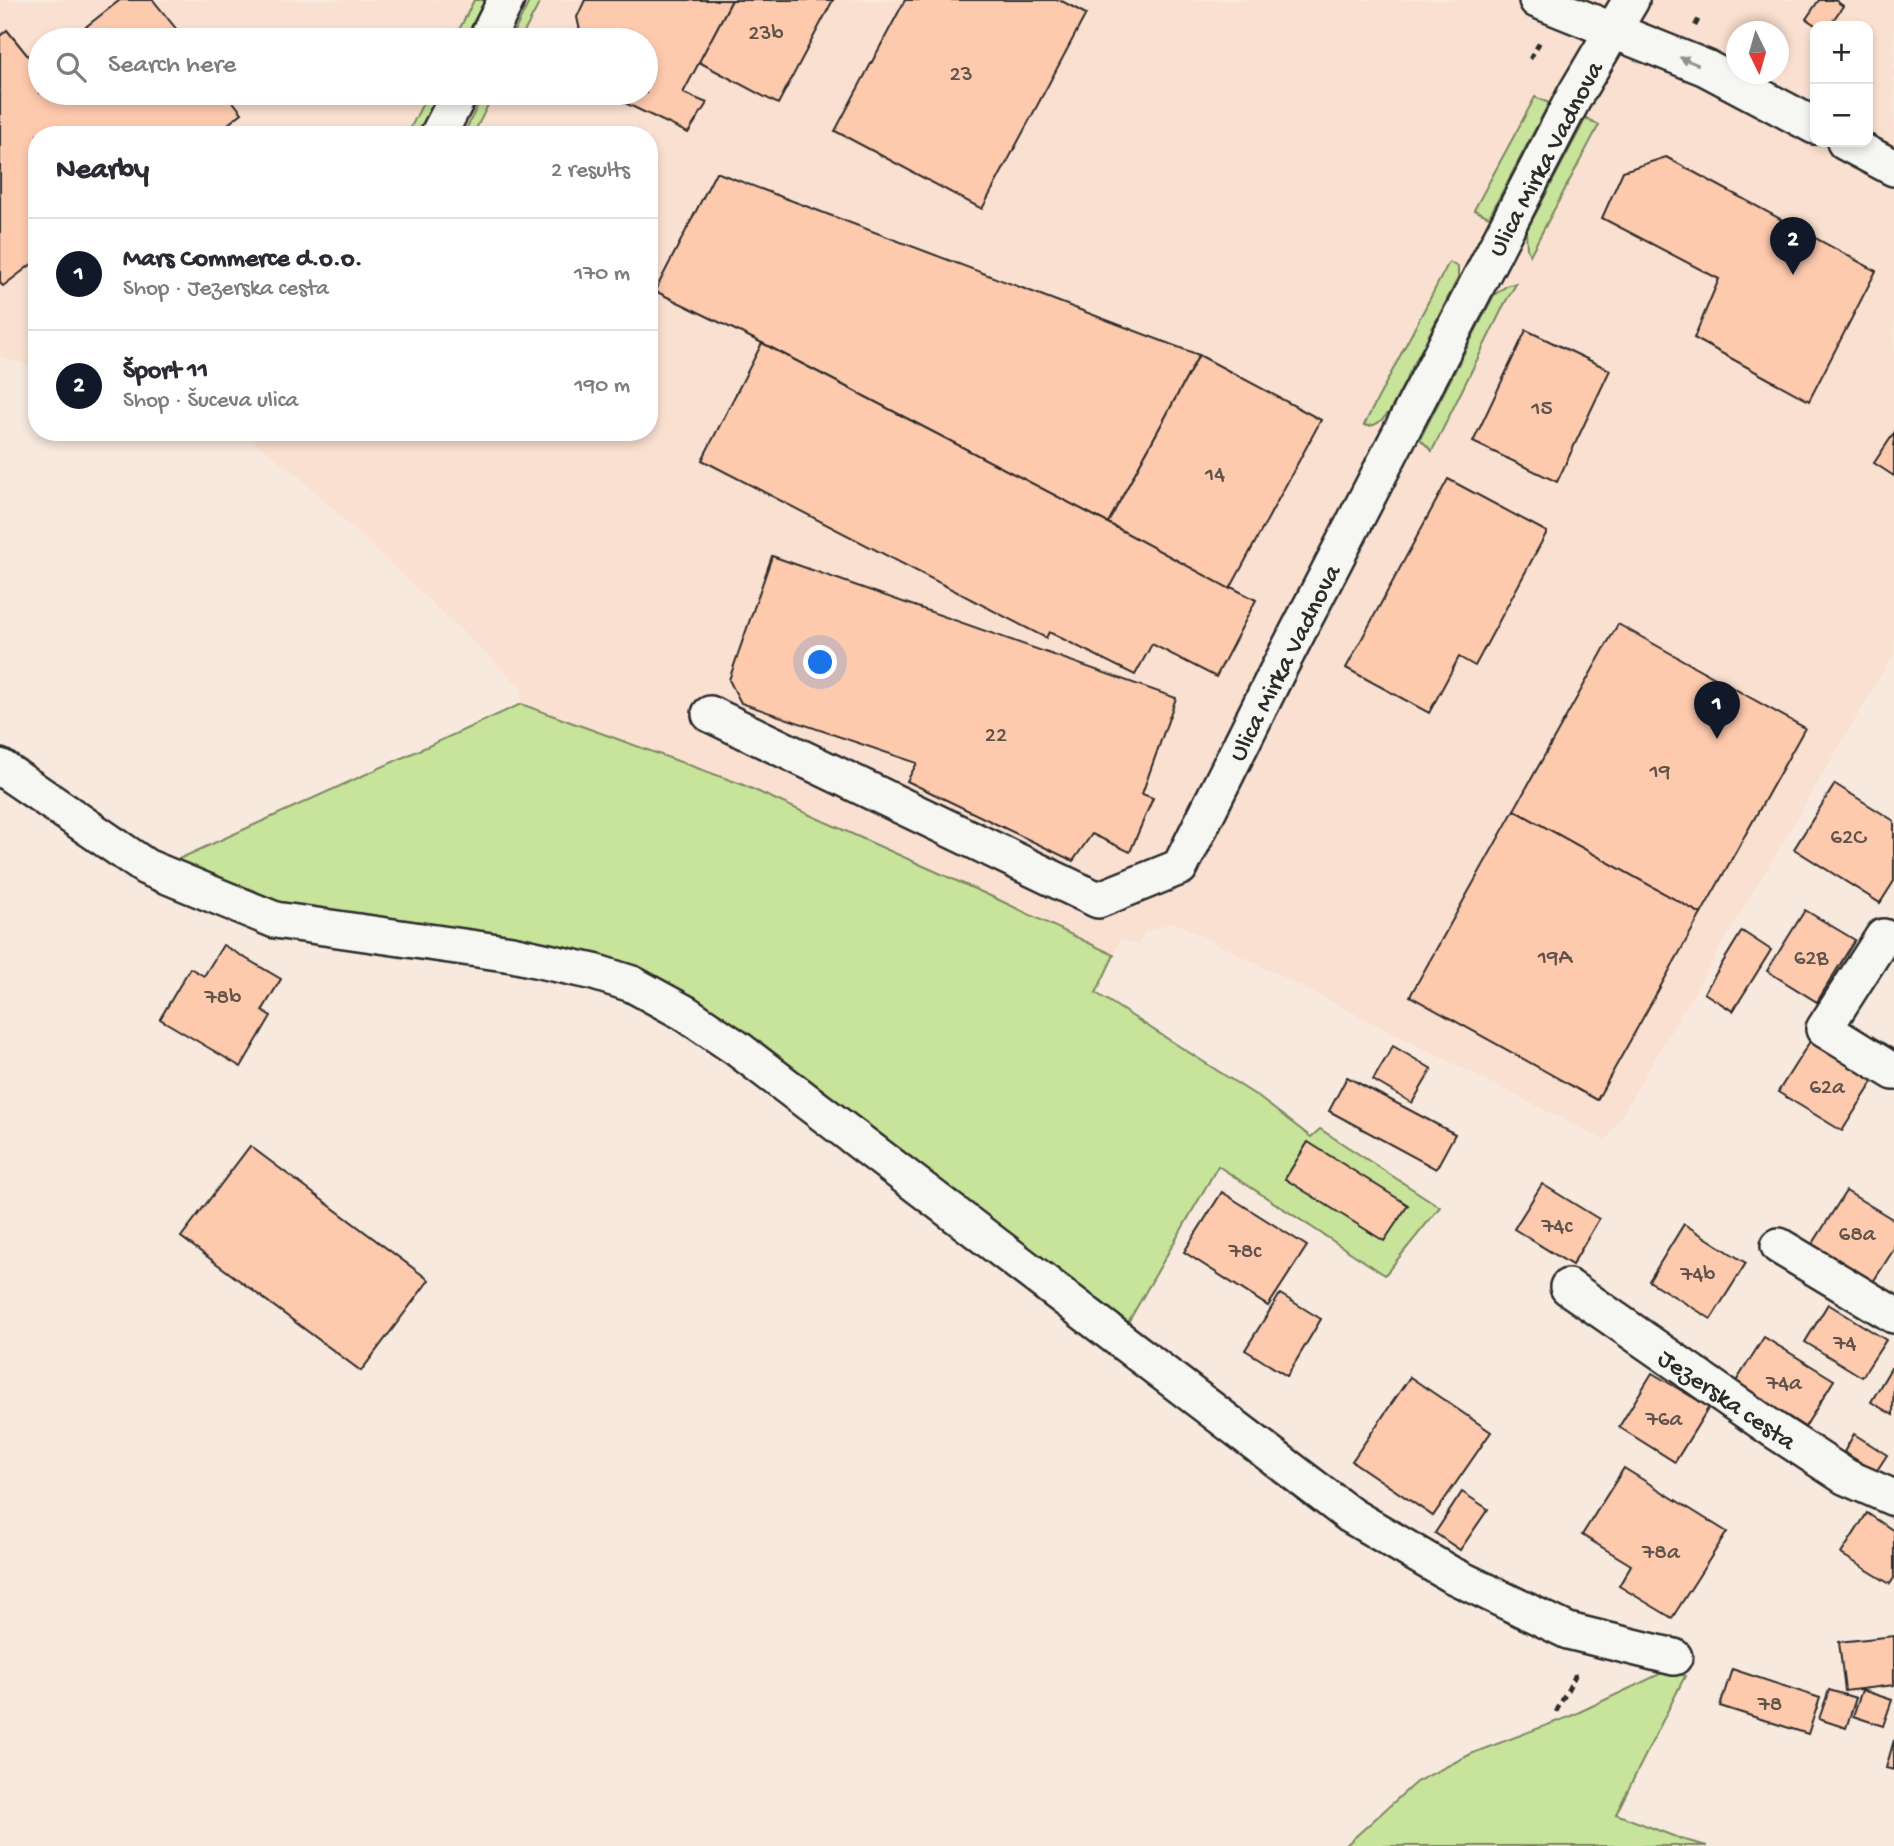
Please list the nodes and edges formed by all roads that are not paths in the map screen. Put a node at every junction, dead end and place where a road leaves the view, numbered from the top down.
1 (506, 0) edge
2 (1537, 0) edge
3 (1622, 14) edge
4 (492, 28) edge
5 (454, 105) edge
6 (1810, 123) edge
7 (443, 126) edge
8 (1854, 147) edge
9 (1894, 168) edge
10 (710, 714) dead end
11 (0, 767) edge
12 (1883, 937) dead end
13 (1894, 1072) edge
14 (1779, 1246) dead end
15 (1568, 1287) dead end
16 (1894, 1315) edge
17 (1894, 1499) edge
18 (1674, 1657) dead end

1 - 4 street
2 - 3 street
6 -> 3 street
3 - 10 street, Ulica Mirka Vadnova
5 - 7 street
8 - 9 street
11 - 18 street
12 - 13 street
14 - 16 street
15 - 17 street, Jezerska cesta

